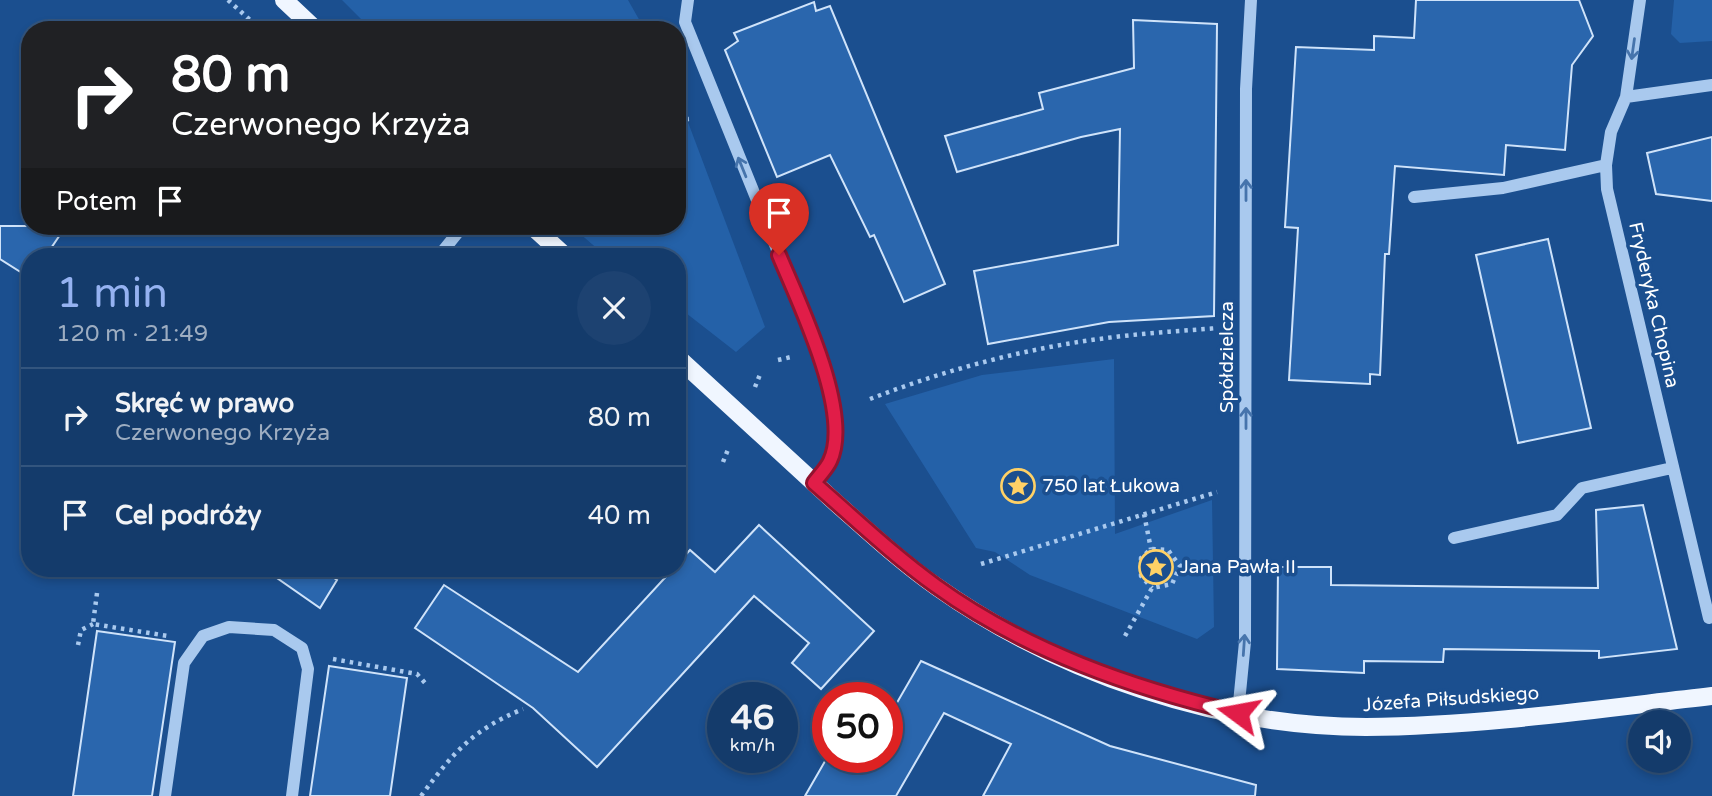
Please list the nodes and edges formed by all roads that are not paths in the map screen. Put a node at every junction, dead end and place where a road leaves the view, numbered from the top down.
1 (284, 0) edge
2 (1251, 0) edge
3 (1640, 0) edge
4 (688, 1) edge
5 (306, 21) edge
6 (685, 21) edge
7 (686, 24) edge
8 (1712, 85) edge
9 (1626, 97) junction
10 (1605, 165) junction
11 (1414, 197) dead end
12 (542, 235) edge
13 (556, 248) edge
14 (686, 365) edge
15 (1672, 468) junction
16 (814, 483) junction
17 (1454, 538) dead end
18 (1709, 618) dead end
19 (1712, 696) edge
20 (1238, 713) junction
21 (165, 796) edge
22 (292, 796) edge

1 - 5 main road
20 -> 2 street, Spółdzielcza
3 -> 9 street, Fryderyka Chopina
6 -> 4 street
16 -> 7 street
8 - 9 street
9 - 10 street, Fryderyka Chopina
10 - 11 street
10 - 15 street, Fryderyka Chopina
12 - 13 main road
14 - 16 main road, Józefa Piłsudskiego
15 - 17 street
15 - 18 street, Fryderyka Chopina
16 - 20 main road, Józefa Piłsudskiego
19 - 20 main road, Józefa Piłsudskiego
21 - 22 street

